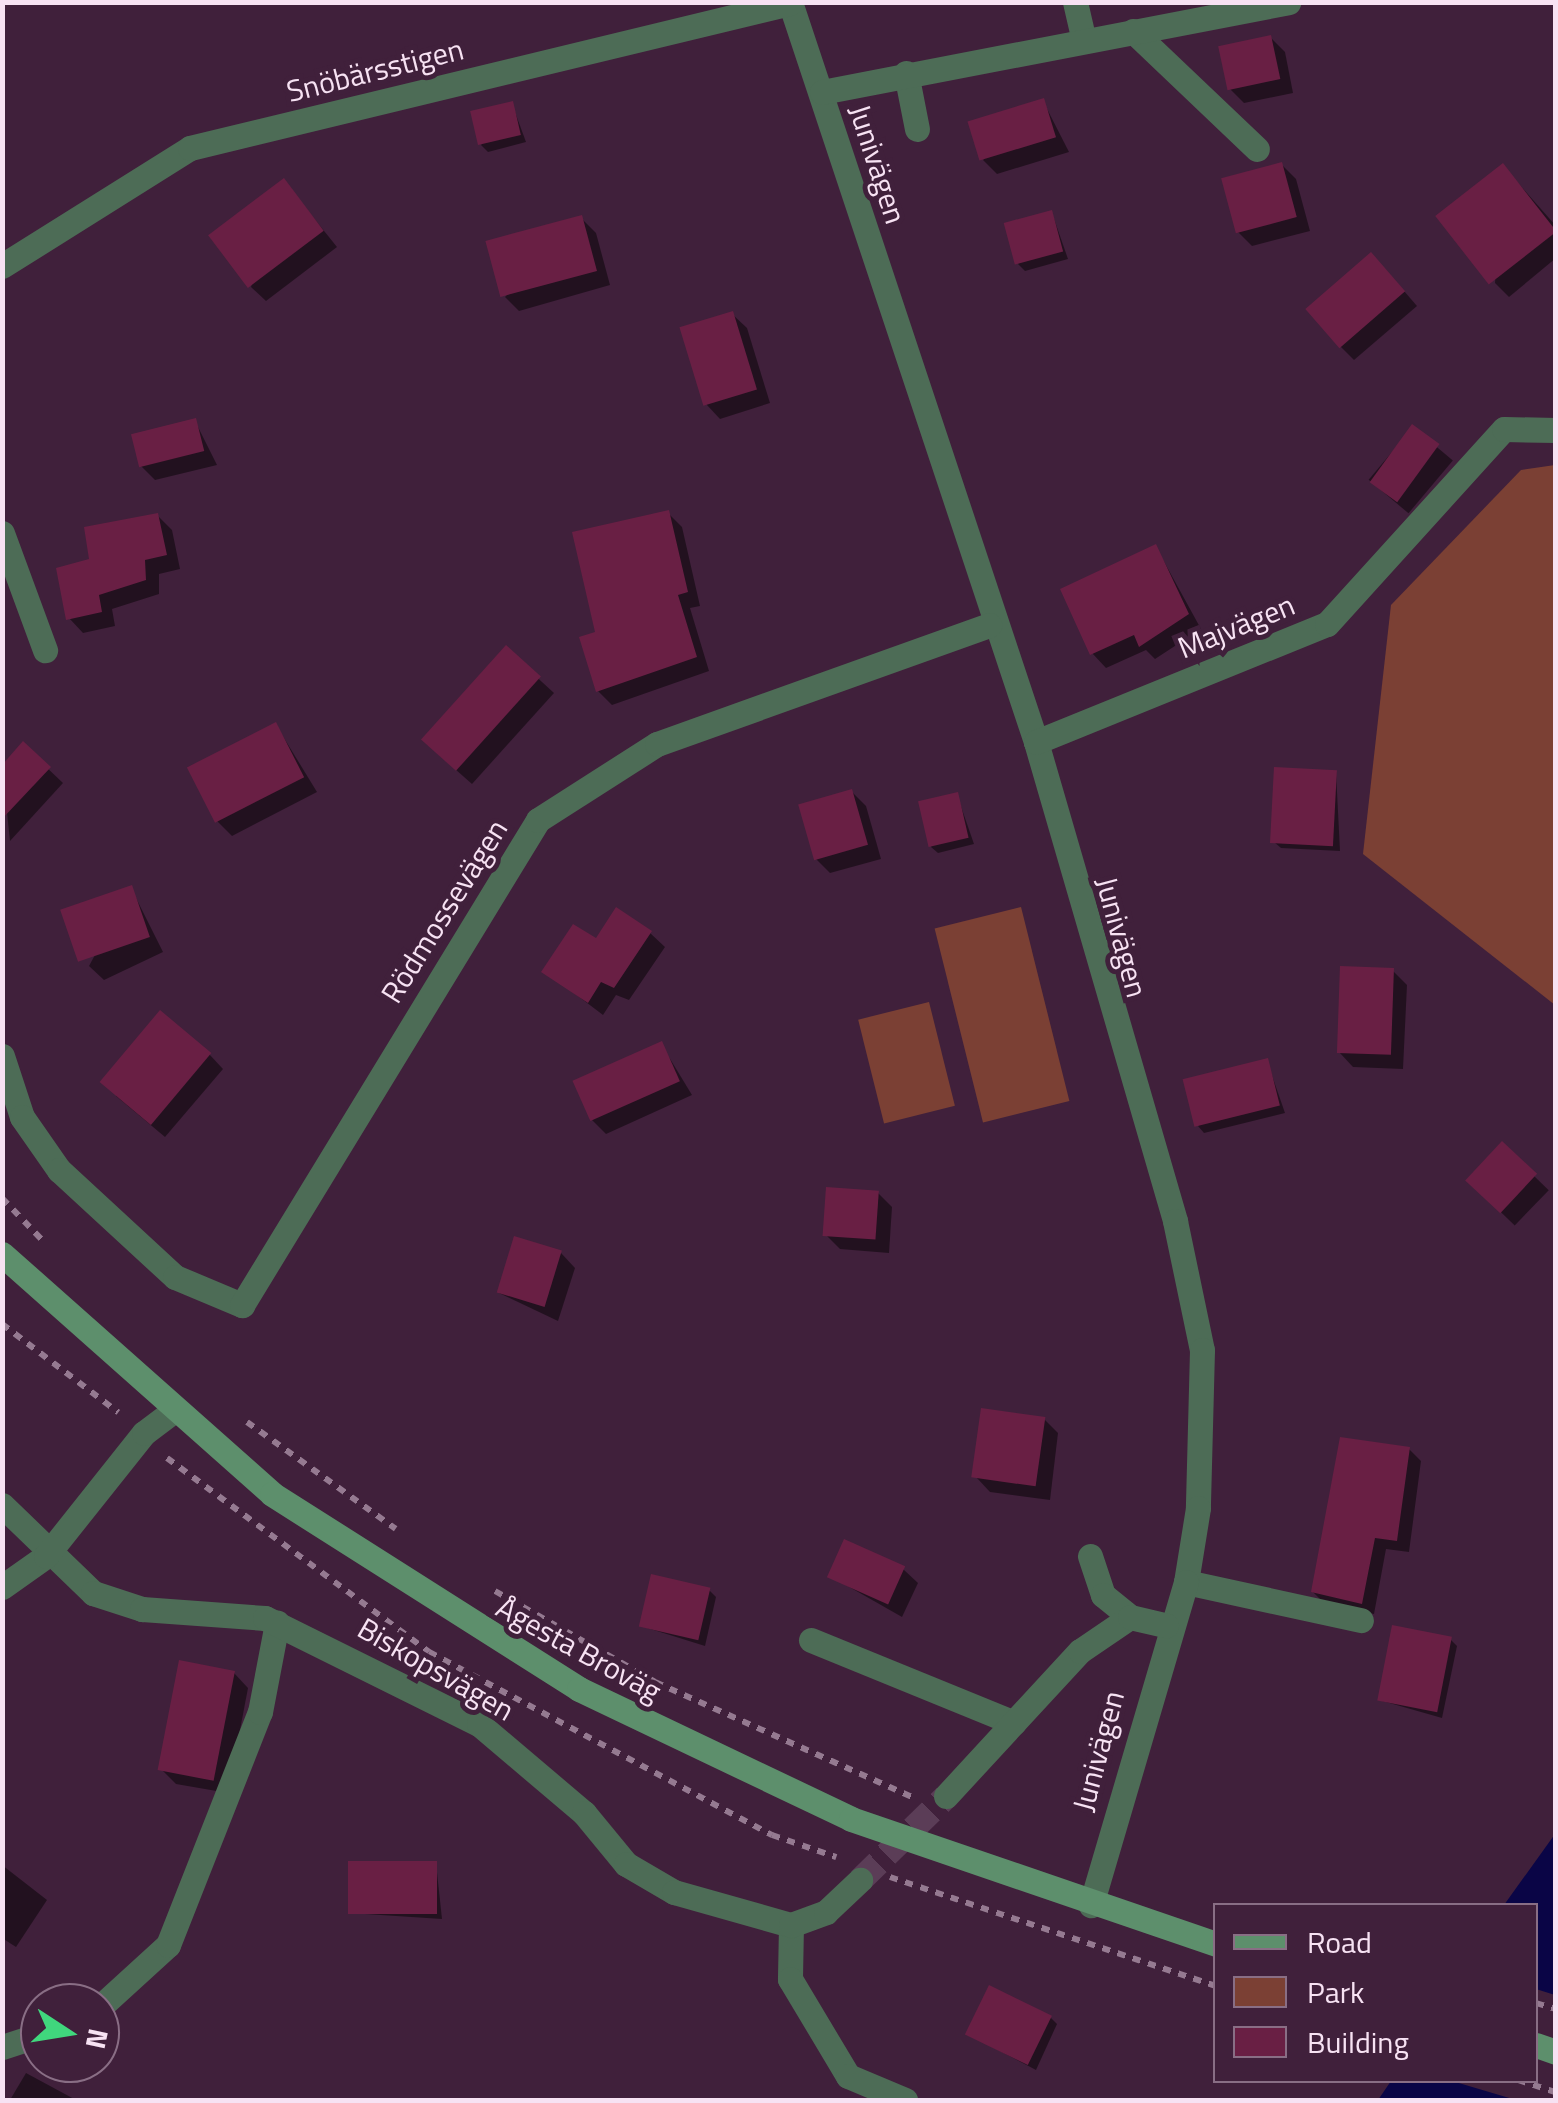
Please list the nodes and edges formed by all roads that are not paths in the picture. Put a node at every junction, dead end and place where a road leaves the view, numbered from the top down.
1 (1075, 2) edge
2 (1288, 2) edge
3 (790, 3) edge
4 (1240, 7) edge
5 (1133, 31) junction
6 (1084, 40) junction
7 (906, 73) junction
8 (822, 92) junction
9 (917, 129) dead end
10 (1257, 149) dead end
11 (2, 266) edge
12 (1556, 430) edge
13 (2, 533) edge
14 (989, 625) junction
15 (45, 650) dead end
16 (1036, 742) junction
17 (2, 1056) edge
18 (2, 1254) edge
19 (175, 1410) junction
20 (2, 1505) edge
21 (46, 1556) junction
22 (1090, 1556) dead end
23 (1186, 1582) junction
24 (2, 1586) edge
25 (1130, 1617) junction
26 (1361, 1620) dead end
27 (276, 1623) junction
28 (1166, 1625) junction
29 (812, 1640) dead end
30 (1014, 1723) junction
31 (936, 1800) tunnel mouth
32 (860, 1880) tunnel mouth
33 (1091, 1905) junction
34 (791, 1925) junction
35 (1213, 1943) edge
36 (120, 1989) edge
37 (905, 2100) edge

1 - 6 street
2 - 4 street
3 - 8 street, Junivägen
3 - 11 street, Snöbärsstigen
4 - 5 street
5 - 6 street
5 - 10 street
6 - 7 street
7 - 8 street
7 - 9 street
8 - 14 street, Junivägen
12 - 16 street, Majvägen
13 - 15 street
14 - 16 street, Junivägen
14 - 17 street, Rödmossevägen
16 - 23 street, Junivägen
18 - 19 main road, Ågesta Broväg
19 - 21 street
19 - 33 main road, Ågesta Broväg
20 - 21 street, Biskopsvägen
21 - 24 street
21 - 27 street, Biskopsvägen
22 - 25 street
23 - 26 street
23 - 28 street, Junivägen
25 - 28 street
25 - 30 street
27 - 34 street, Biskopsvägen
27 - 36 street
28 - 33 street, Junivägen
29 - 30 street
30 - 31 street
32 - 34 street
33 - 35 main road, Ågesta Broväg
34 - 37 street

